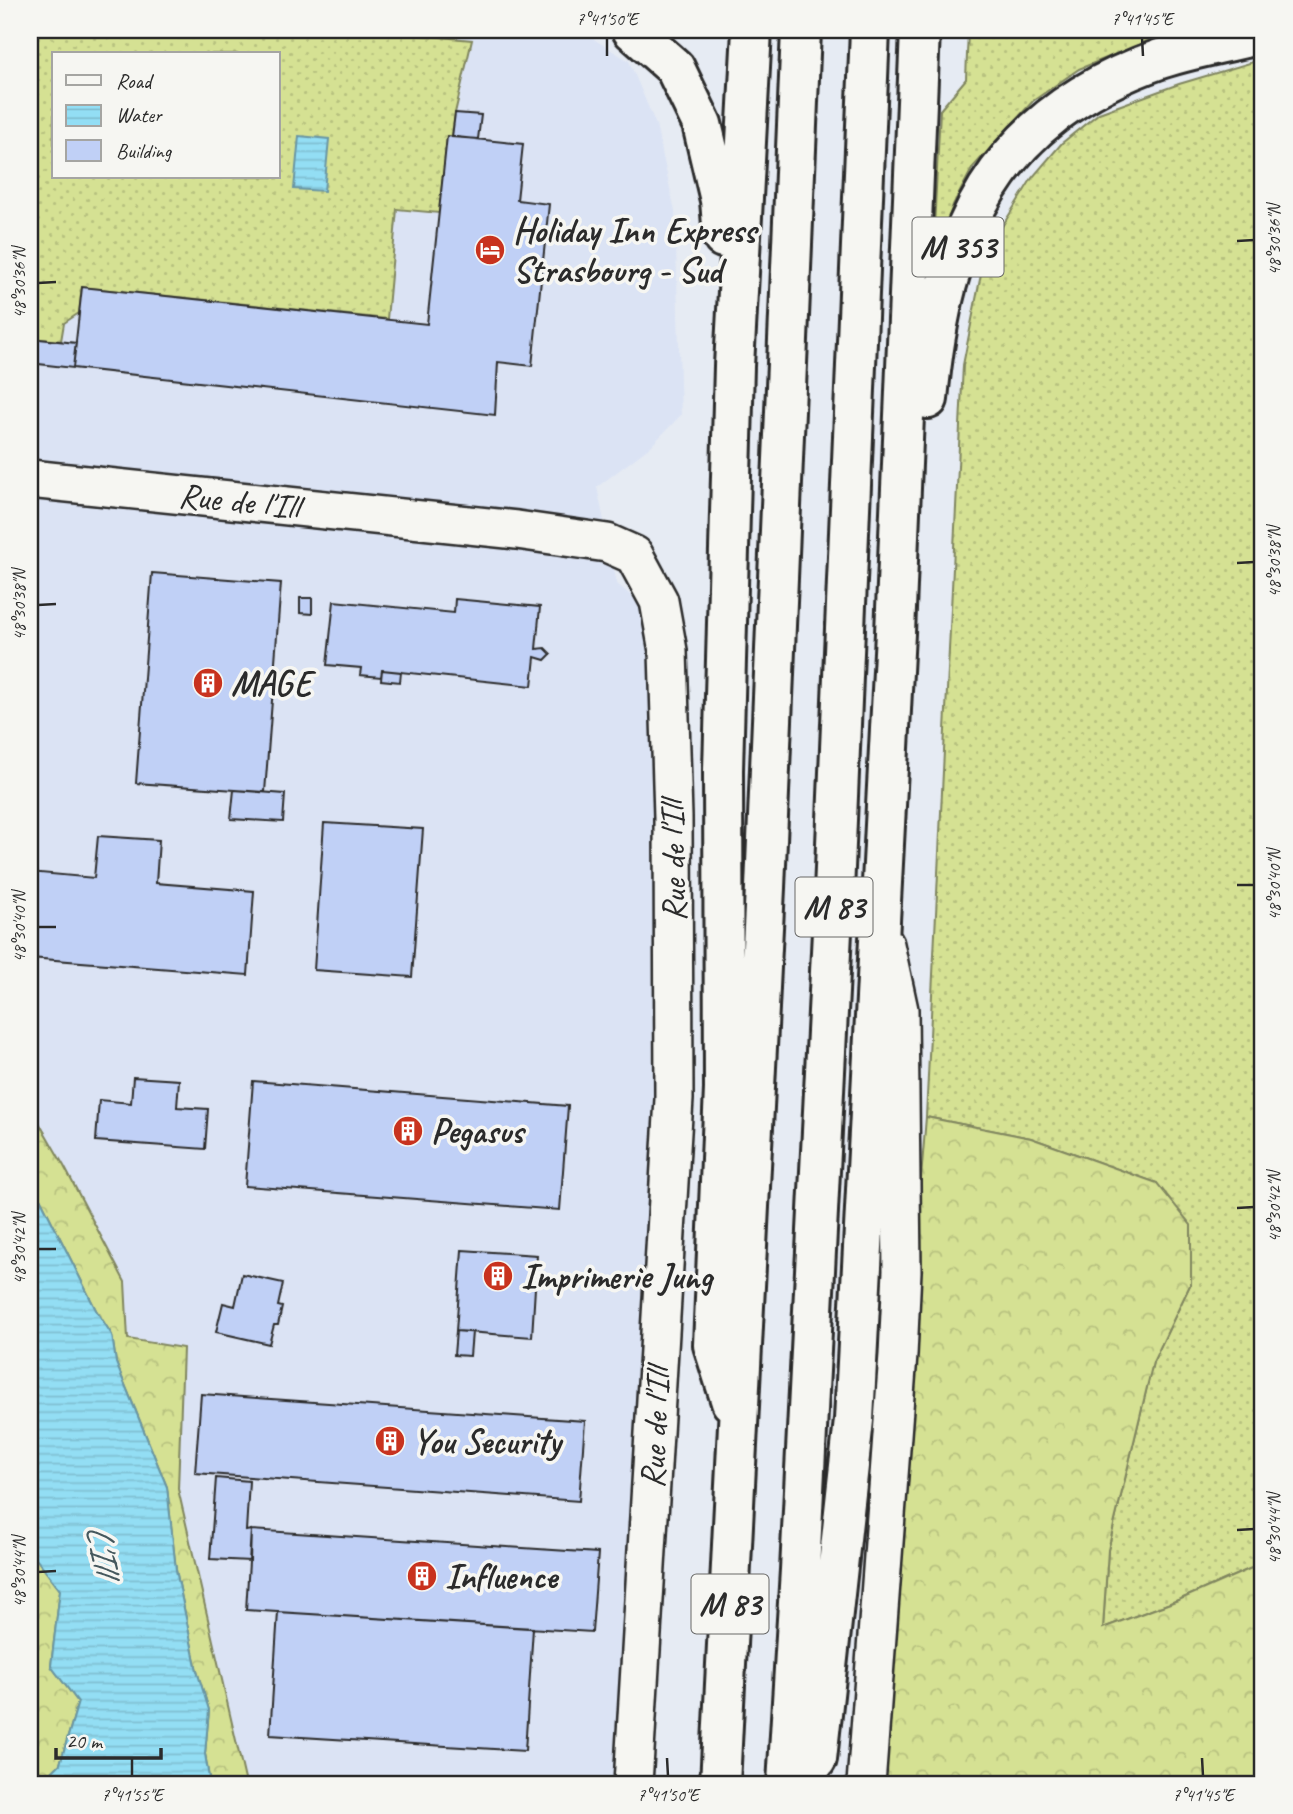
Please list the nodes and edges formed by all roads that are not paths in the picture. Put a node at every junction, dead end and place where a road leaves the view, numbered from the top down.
1 (632, 30) edge
2 (752, 30) edge
3 (802, 30) edge
4 (870, 30) edge
5 (920, 30) edge
6 (1263, 34) edge
7 (734, 366) junction
8 (30, 479) edge
9 (895, 633) junction
10 (881, 927) junction
11 (738, 1423) junction
12 (634, 1784) edge
13 (720, 1784) edge
14 (787, 1784) edge
15 (798, 1784) edge
16 (866, 1784) edge

1 - 7 highway
2 - 7 highway
3 - 11 highway, M 83
4 - 14 highway, M 83
5 - 9 highway
6 - 9 highway, M 353
7 - 11 highway
8 - 12 street, Rue de l'Ill
9 - 10 highway
10 - 15 highway
10 - 16 street
11 - 13 highway, M 83

